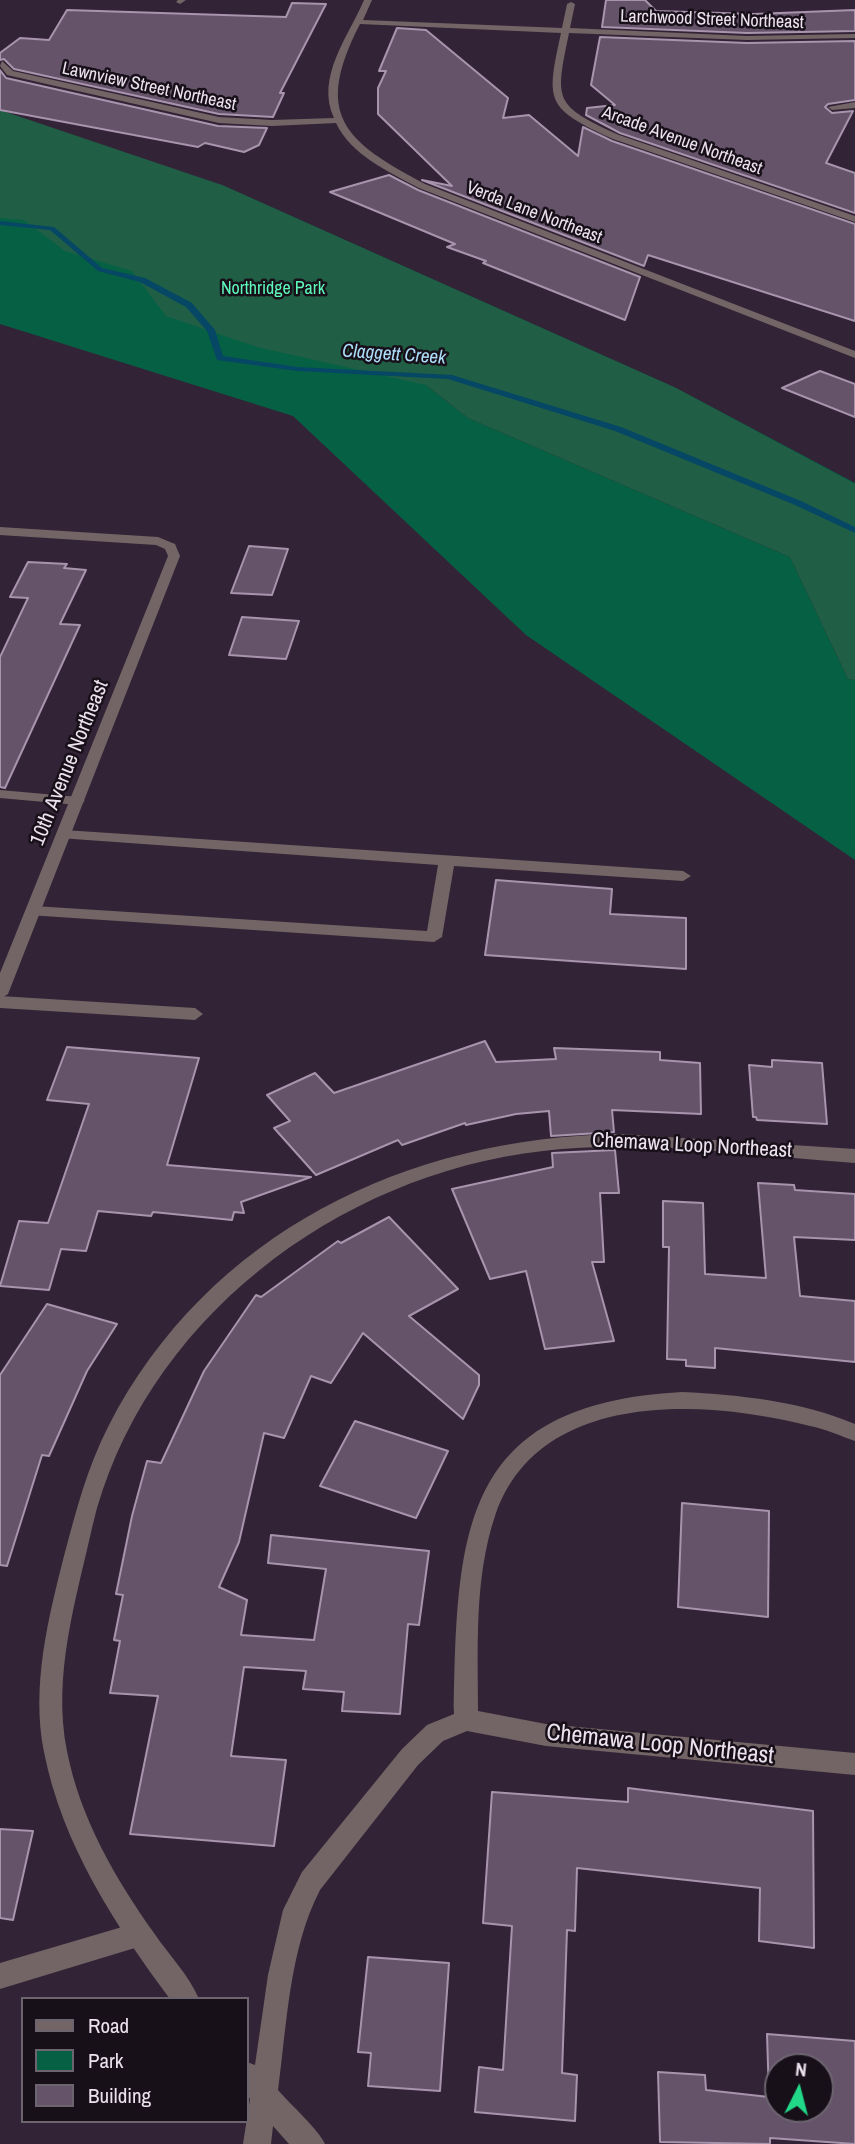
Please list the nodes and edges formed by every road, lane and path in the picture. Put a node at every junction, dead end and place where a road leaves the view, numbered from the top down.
1 (368, 0) edge
2 (571, 4) dead end
3 (359, 22) junction
4 (566, 31) junction
5 (855, 36) edge
6 (2, 64) dead end
7 (855, 105) edge
8 (832, 107) dead end
9 (337, 120) junction
10 (855, 219) edge
11 (855, 355) edge
12 (0, 531) edge
13 (0, 794) edge
14 (78, 800) junction
15 (64, 835) junction
16 (447, 860) junction
17 (683, 876) dead end
18 (34, 911) junction
19 (0, 994) edge
20 (0, 1002) edge
21 (195, 1014) dead end
22 (855, 1156) edge
23 (855, 1433) edge
24 (466, 1720) junction
25 (855, 1764) edge
26 (139, 1935) junction
27 (0, 1976) edge
28 (185, 1997) edge
29 (248, 2076) edge
30 (264, 2096) junction
31 (257, 2144) edge
32 (311, 2144) edge

1 - 3 street
2 - 4 street, Arcade Avenue Northeast
3 - 4 street, Larchwood Street Northeast
3 - 9 street
4 - 5 street, Larchwood Street Northeast
4 - 10 street, Arcade Avenue Northeast
6 - 9 street, Lawnview Street Northeast
7 - 8 street
9 - 11 street, Verda Lane Northeast
12 - 14 street, 10th Avenue Northeast
13 - 14 street
14 - 15 street, 10th Avenue Northeast
15 - 16 street
15 - 18 street, 10th Avenue Northeast
16 - 17 street
16 - 18 street
18 - 19 street, 10th Avenue Northeast
20 - 21 street
22 - 26 street, Chemawa Loop Northeast
23 - 24 street
24 - 25 street, Chemawa Loop Northeast
24 - 30 street
26 - 27 street
26 - 28 street, Chemawa Loop Northeast
29 - 30 street
30 - 31 street
30 - 32 street

